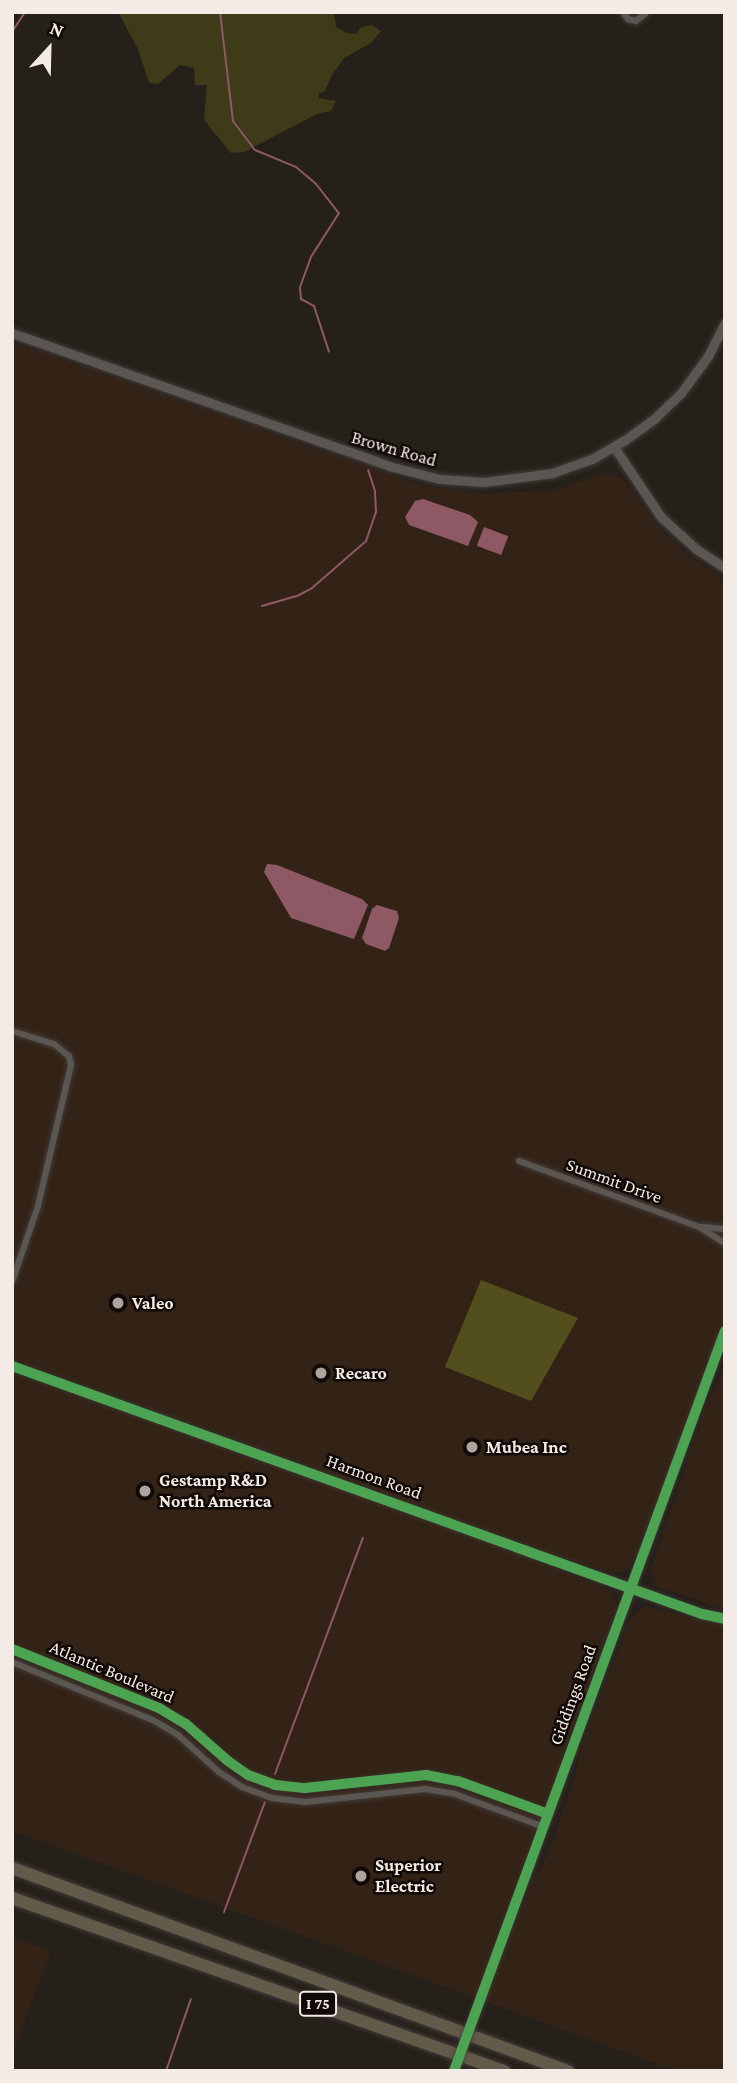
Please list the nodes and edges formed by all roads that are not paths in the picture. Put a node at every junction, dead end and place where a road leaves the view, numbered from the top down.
1 (623, 12) edge
2 (647, 12) edge
3 (725, 323) edge
4 (12, 332) edge
5 (614, 447) junction
6 (725, 568) edge
7 (12, 1031) edge
8 (519, 1161) dead end
9 (699, 1227) junction
10 (725, 1229) edge
11 (725, 1243) edge
12 (12, 1282) edge
13 (725, 1331) edge
14 (12, 1366) edge
15 (631, 1588) junction
16 (725, 1619) edge
17 (12, 1649) edge
18 (12, 1662) edge
19 (548, 1814) junction
20 (544, 1826) junction
21 (12, 1868) edge
22 (12, 1898) edge
23 (454, 2071) edge
24 (504, 2071) edge
25 (568, 2071) edge

1 - 2 street
3 - 5 main road
4 - 5 main road, Brown Road
5 - 6 main road
7 - 12 street
8 - 9 street, Summit Drive
9 - 10 street, Summit Drive
9 - 11 street, Summit Drive
13 - 15 street, Giddings Road
14 - 15 street, Harmon Road
15 - 16 street, Harmon Road
15 - 19 street, Giddings Road
17 - 19 street, Atlantic Boulevard
18 - 20 street, Atlantic Boulevard
19 - 20 street, Giddings Road
20 - 23 street, Giddings Road, bridge
21 - 25 highway, I 75
22 - 24 highway, I 75

